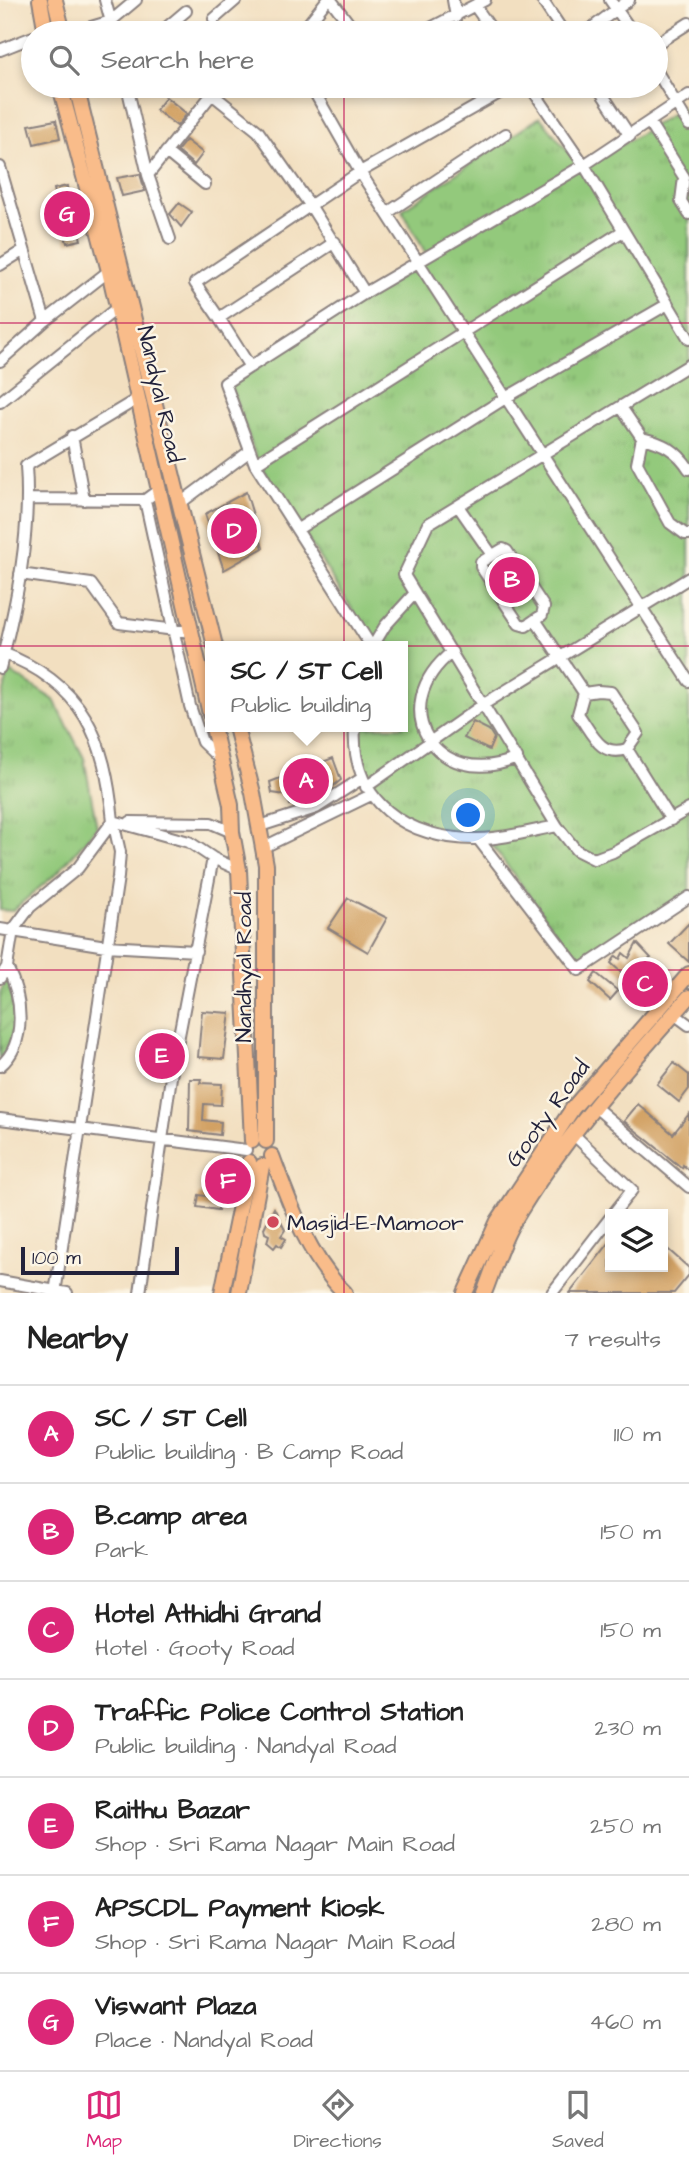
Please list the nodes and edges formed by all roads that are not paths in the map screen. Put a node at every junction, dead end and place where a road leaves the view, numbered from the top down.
1 (40, 0) edge
2 (55, 0) edge
3 (105, 0) edge
4 (136, 0) edge
5 (236, 0) edge
6 (329, 0) edge
7 (453, 0) edge
8 (485, 0) edge
9 (542, 0) edge
10 (610, 0) edge
11 (629, 0) edge
12 (475, 6) junction
13 (618, 10) junction
14 (186, 11) dead end
15 (456, 17) junction
16 (214, 19) dead end
17 (43, 21) edge
18 (60, 21) edge
19 (111, 21) joint
20 (174, 21) edge
21 (311, 21) edge
22 (346, 21) edge
23 (447, 21) edge
24 (486, 21) edge
25 (556, 21) edge
26 (602, 21) edge
27 (625, 21) edge
28 (689, 23) edge
29 (668, 36) edge
30 (21, 42) edge
31 (0, 50) edge
32 (668, 91) edge
33 (689, 95) edge
34 (63, 98) edge
35 (79, 98) edge
36 (130, 98) edge
37 (209, 98) edge
38 (217, 98) edge
39 (318, 98) edge
40 (491, 98) edge
41 (538, 98) edge
42 (605, 98) edge
43 (675, 103) junction
44 (649, 122) junction
45 (689, 125) edge
46 (506, 134) dead end
47 (630, 136) junction
48 (166, 152) junction
49 (583, 165) junction
50 (0, 167) edge
51 (360, 172) junction
52 (148, 175) junction
53 (686, 177) edge
54 (205, 184) dead end
55 (310, 205) junction
56 (387, 213) junction
57 (689, 214) edge
58 (622, 231) junction
59 (170, 239) dead end
60 (335, 242) junction
61 (24, 250) junction
62 (419, 261) junction
63 (0, 265) edge
64 (109, 271) junction
65 (365, 293) junction
66 (668, 304) junction
67 (117, 308) junction
68 (219, 318) junction
69 (45, 321) junction
70 (465, 332) junction
71 (689, 339) edge
72 (0, 361) edge
73 (689, 365) edge
74 (250, 367) junction
75 (507, 397) junction
76 (139, 398) junction
77 (0, 402) edge
78 (621, 407) junction
79 (72, 436) junction
80 (642, 438) junction
81 (250, 451) junction
82 (545, 455) junction
83 (255, 464) junction
84 (689, 469) edge
85 (160, 489) junction
86 (29, 499) junction
87 (84, 500) junction
88 (145, 500) junction
89 (179, 504) junction
90 (458, 506) junction
91 (298, 529) junction
92 (689, 534) edge
93 (492, 555) junction
94 (20, 574) junction
95 (689, 578) edge
96 (415, 593) junction
97 (642, 605) junction
98 (536, 621) junction
99 (173, 629) junction
100 (191, 632) junction
101 (214, 641) edge
102 (369, 641) edge
103 (375, 641) edge
104 (2, 652) edge
105 (452, 652) junction
106 (560, 657) junction
107 (0, 668) edge
108 (689, 681) edge
109 (205, 692) edge
110 (584, 693) junction
111 (484, 704) junction
112 (214, 732) edge
113 (237, 732) edge
114 (355, 732) edge
115 (429, 742) junction
116 (627, 749) junction
117 (517, 758) junction
118 (220, 759) junction
119 (366, 787) junction
120 (253, 793) junction
121 (231, 805) junction
122 (689, 809) edge
123 (671, 820) junction
124 (113, 821) junction
125 (260, 826) junction
126 (557, 826) junction
127 (232, 832) junction
128 (478, 840) junction
129 (264, 847) junction
130 (213, 858) junction
131 (265, 865) junction
132 (239, 870) junction
133 (689, 898) edge
134 (0, 929) edge
135 (13, 930) junction
136 (106, 946) junction
137 (196, 951) junction
138 (7, 967) junction
139 (689, 974) edge
140 (0, 978) edge
141 (689, 997) edge
142 (674, 1014) junction
143 (689, 1025) edge
144 (0, 1066) edge
145 (594, 1106) junction
146 (0, 1119) edge
147 (79, 1130) junction
148 (573, 1134) junction
149 (164, 1141) junction
150 (258, 1153) junction
151 (689, 1187) edge
152 (617, 1209) edge
153 (605, 1225) edge
154 (0, 1281) edge
155 (335, 1286) edge
156 (59, 1292) edge
157 (140, 1293) edge
158 (222, 1293) edge
159 (239, 1293) edge
160 (345, 1293) edge
161 (465, 1293) edge
162 (484, 1293) edge
163 (552, 1293) edge

1 - 17 main road
2 - 18 main road
3 - 19 street
4 - 19 street
5 - 16 street
6 - 21 street
6 - 22 street
7 - 15 street
8 - 12 street
9 - 25 street
10 - 13 street
11 - 13 street
12 - 15 street
12 - 24 street
13 - 26 street
13 - 27 street
14 - 20 street
15 - 23 street
28 - 29 street
30 - 31 street
32 - 43 street
33 - 43 street
34 - 64 main road, Nandyal Road
35 - 89 main road, Nandyal Road
36 - 52 street
37 - 48 street
38 - 55 street
39 - 51 street
40 - 51 street
41 - 49 street
42 - 47 street
43 - 44 street
43 - 45 street
44 - 47 street
44 - 53 street
46 - 56 street
47 - 49 street
48 - 52 street
48 - 54 street
49 - 58 street
49 - 62 street
50 - 61 street
51 - 55 street
51 - 56 street
52 - 59 street
53 - 57 street
55 - 60 street
55 - 68 street
56 - 62 street
58 - 66 street
58 - 70 street
60 - 65 street
60 - 68 street
61 - 63 street
61 - 69 street
62 - 65 street
62 - 70 street
64 - 67 main road, Nandyal Road
64 - 69 street
65 - 74 street
66 - 71 street
66 - 75 street
67 - 76 main road, Nandyal Road
67 - 77 street
68 - 74 street
69 - 72 street
70 - 75 street
70 - 83 street
73 - 78 street
74 - 81 street
75 - 82 street
75 - 91 street
76 - 79 street
76 - 85 main road, Nandyal Road
78 - 80 street
78 - 82 street
79 - 86 street
79 - 87 street
80 - 84 street
80 - 92 street
81 - 83 street
81 - 89 street
82 - 90 street
82 - 97 street
83 - 91 street
85 - 88 street
85 - 100 main road, Nandyal Road
86 - 87 street
86 - 94 street
87 - 88 street
88 - 99 street
89 - 101 main road, Nandyal Road
90 - 93 street
90 - 96 street
91 - 102 street
93 - 98 street
93 - 98 street
94 - 99 street
94 - 104 street
95 - 97 street
96 - 103 street
96 - 105 street
97 - 106 street
97 - 108 street
98 - 106 street
99 - 100 street
99 - 118 street
100 - 109 main road, Nandyal Road
104 - 107 street
104 - 124 street
105 - 111 street
105 - 115 street
106 - 110 street
106 - 111 street
110 - 116 street
110 - 116 street
111 - 115 street
111 - 117 street
112 - 118 main road
113 - 120 main road
114 - 119 street
115 - 117 street
115 - 119 street
116 - 123 street
117 - 126 street
118 - 121 main road
119 - 125 street
119 - 128 street
119 - 129 street
120 - 121 main road
120 - 125 main road, Nandhyal Road
121 - 127 main road
122 - 123 street
123 - 126 street
124 - 127 street
124 - 130 street
124 - 135 street
124 - 136 street
125 - 129 main road, Nandhyal Road
126 - 128 street
127 - 132 main road
128 - 133 street
129 - 131 main road, Nandhyal Road
130 - 132 street
130 - 137 street
131 - 132 main road
131 - 150 main road, Nandhyal Road
132 - 150 main road
134 - 135 street
135 - 136 street
135 - 138 street
136 - 137 street
136 - 147 street
137 - 149 street
138 - 140 street
138 - 144 street
139 - 161 main road, Gooty Road
141 - 142 main road, Gooty Road
142 - 143 street
142 - 145 main road, Gooty Road
145 - 148 main road, Gooty Road
145 - 151 street
146 - 147 street
147 - 149 street
147 - 156 street
148 - 152 street
148 - 162 main road, Gooty Road
149 - 150 street
149 - 157 street
150 - 155 main road
150 - 158 main road
150 - 159 main road
153 - 163 street
154 - 156 street
155 - 160 main road

